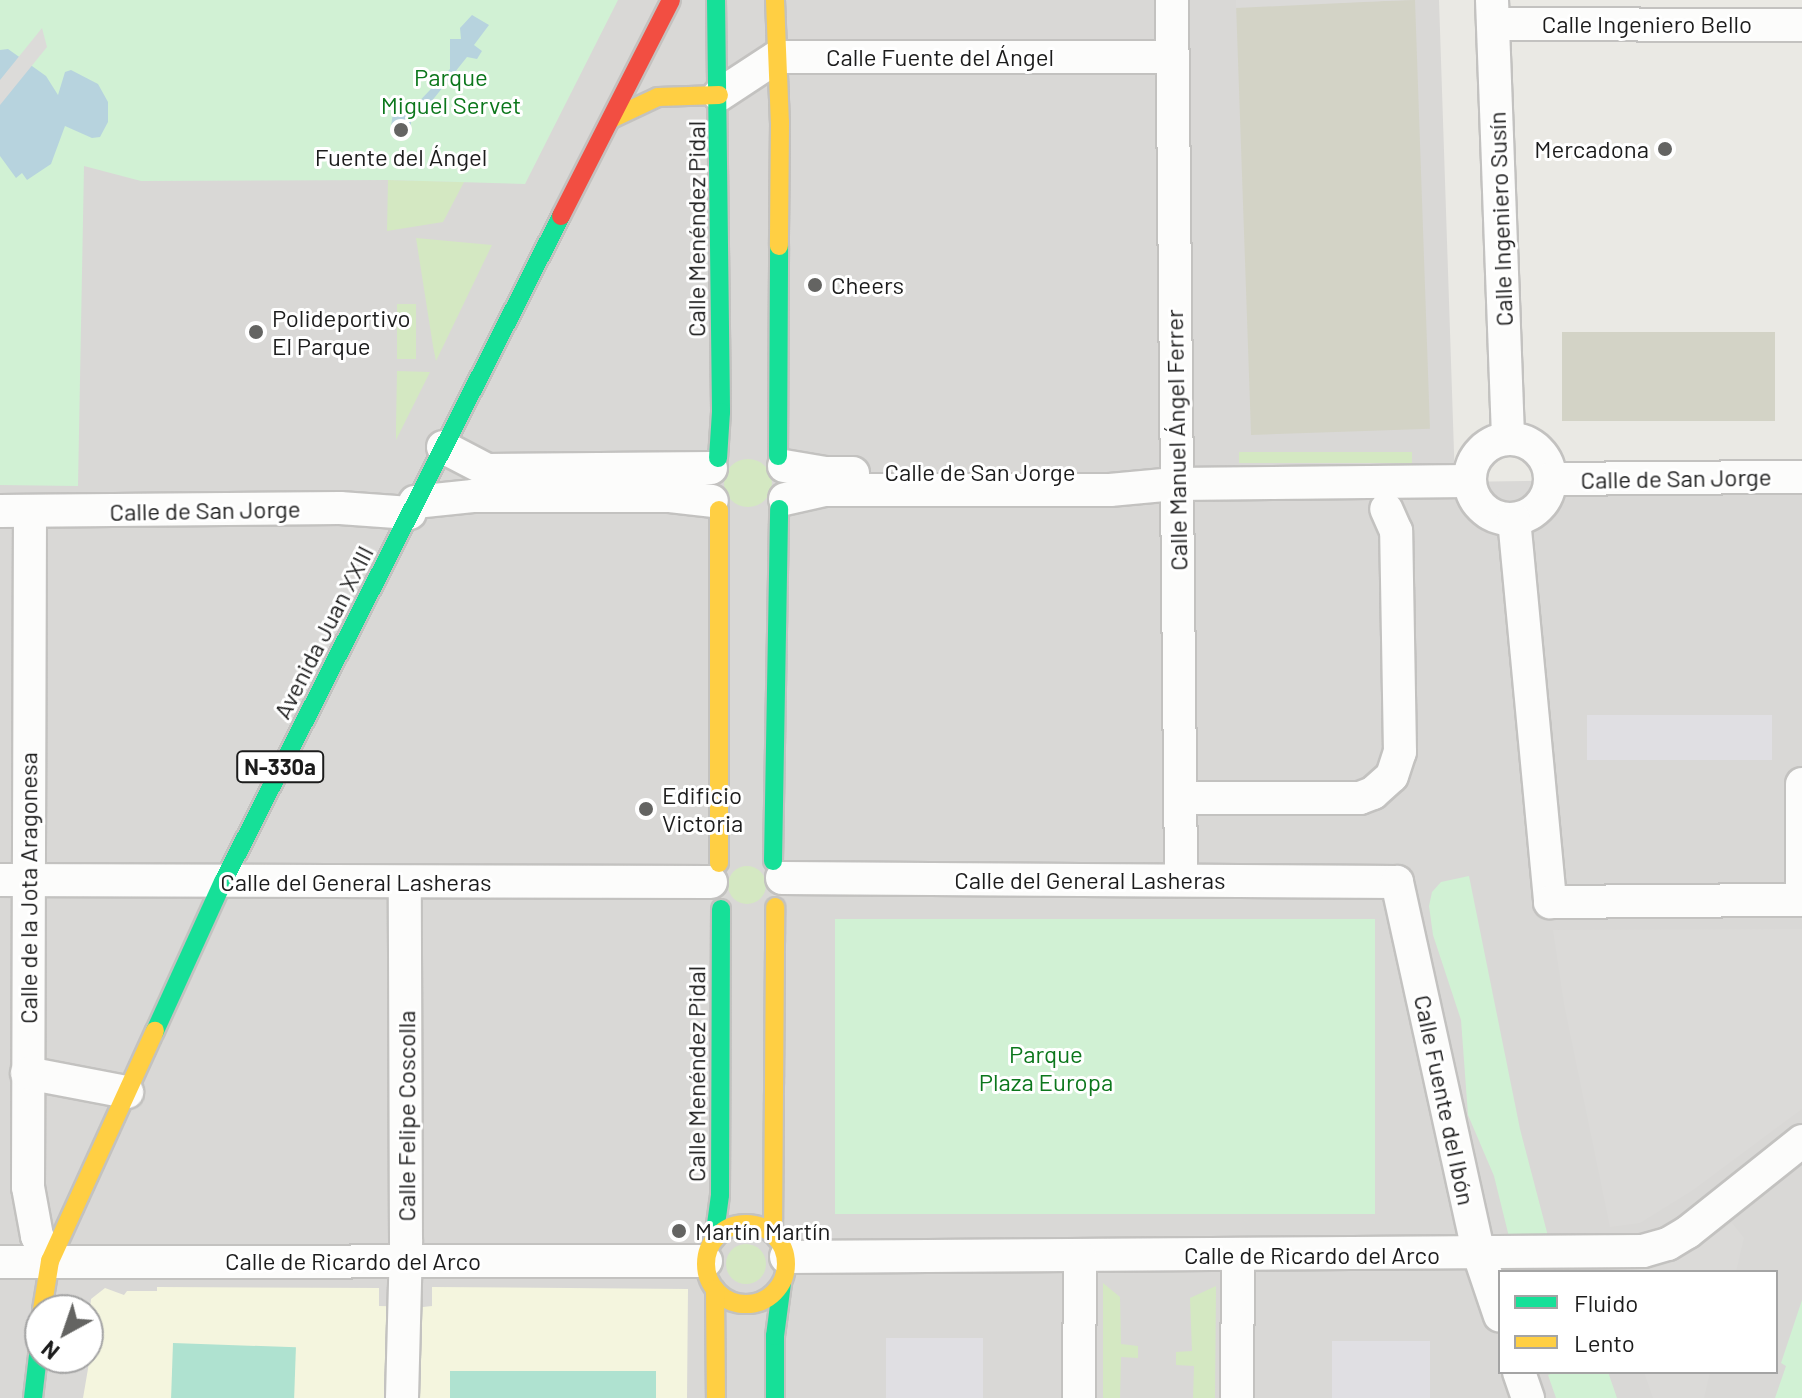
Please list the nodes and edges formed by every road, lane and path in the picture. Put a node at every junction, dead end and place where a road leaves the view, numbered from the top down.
1 (671, 0) edge
2 (716, 0) edge
3 (775, 0) edge
4 (1172, 0) edge
5 (1492, 12) edge
6 (1802, 25) edge
7 (777, 57) junction
8 (1173, 57) junction
9 (719, 95) junction
10 (611, 119) junction
11 (1508, 439) junction
12 (736, 445) dead end
13 (759, 445) dead end
14 (443, 447) junction
15 (781, 461) junction
16 (714, 463) junction
17 (1802, 477) edge
18 (1550, 479) junction
19 (1469, 481) junction
20 (1175, 484) junction
21 (782, 504) junction
22 (716, 506) junction
23 (413, 508) junction
24 (1386, 509) dead end
25 (15, 511) edge
26 (1514, 519) junction
27 (761, 521) dead end
28 (738, 522) dead end
29 (1802, 784) edge
30 (1180, 798) junction
31 (756, 850) dead end
32 (735, 851) dead end
33 (14, 880) edge
34 (1181, 880) junction
35 (223, 882) junction
36 (405, 882) junction
37 (777, 882) junction
38 (1397, 882) joint
39 (717, 885) junction
40 (1802, 899) edge
41 (758, 919) dead end
42 (739, 920) dead end
43 (27, 1073) junction
44 (127, 1092) junction
45 (1802, 1141) edge
46 (1479, 1254) junction
47 (1238, 1256) junction
48 (1080, 1257) junction
49 (780, 1258) junction
50 (405, 1260) junction
51 (50, 1261) junction
52 (0, 1262) edge
53 (712, 1263) junction
54 (45, 1294) edge
55 (1498, 1310) edge
56 (36, 1374) edge
57 (1520, 1374) edge
58 (33, 1398) edge
59 (402, 1398) edge
60 (716, 1398) edge
61 (775, 1398) edge
62 (1079, 1398) edge
63 (1237, 1398) edge
64 (1528, 1398) edge

1 - 10 main road, Avenida Juan XXIII / N-330a
2 - 9 main road, Calle Menéndez Pidal
3 - 7 main road
4 - 8 street, Calle Manuel Ángel Ferrer
5 - 6 street, Calle Ingeniero Bello
5 - 11 street, Calle Ingeniero Susín
7 - 8 street, Calle Fuente del Ángel
7 - 9 street
7 - 15 main road
8 - 20 street, Calle Manuel Ángel Ferrer
9 - 10 main road
9 - 16 main road, Calle Menéndez Pidal
10 - 14 main road, Avenida Juan XXIII / N-330a
11 - 18 street
11 - 19 street
12 - 16 main road
13 - 15 main road
14 - 16 street
14 - 23 main road, Avenida Juan XXIII / N-330a
15 - 20 street, Calle de San Jorge
15 - 21 main road
16 - 22 main road, Calle Menéndez Pidal
17 - 18 street, Calle de San Jorge
18 - 26 street
19 - 20 street, Calle de San Jorge
19 - 26 street
20 - 21 street, Calle de San Jorge
20 - 30 street, Calle Manuel Ángel Ferrer
21 - 27 main road
21 - 37 main road
22 - 23 street, Calle de San Jorge
22 - 28 main road
22 - 39 main road, Calle Menéndez Pidal
23 - 25 street, Calle de San Jorge
23 - 35 main road, Avenida Juan XXIII / N-330a
24 - 30 street
25 - 33 street, Calle de la Jota Aragonesa
26 - 40 street
29 - 40 street
30 - 34 street, Calle Manuel Ángel Ferrer
31 - 37 main road
32 - 39 main road
33 - 35 street, Calle del General Lasheras
33 - 43 street, Calle de la Jota Aragonesa
34 - 37 street, Calle del General Lasheras
34 - 38 street, Calle del General Lasheras
35 - 36 street, Calle del General Lasheras
35 - 44 main road, Avenida Juan XXIII / N-330a
36 - 39 street, Calle del General Lasheras
36 - 50 street, Calle Felipe Coscolla
37 - 41 main road
37 - 49 main road
38 - 46 street, Calle Fuente del Ibón
39 - 42 main road
39 - 53 main road, Calle Menéndez Pidal
43 - 44 street
43 - 51 street, Calle de la Jota Aragonesa
44 - 51 main road, Avenida Juan XXIII / N-330a
45 - 46 street, Calle de Ricardo del Arco
46 - 47 street, Calle de Ricardo del Arco
46 - 55 street, Calle Fuente del Ibón
47 - 48 street, Calle de Ricardo del Arco
47 - 63 street
48 - 49 street, Calle de Ricardo del Arco
48 - 62 street
49 - 53 main road
49 - 53 main road
49 - 61 main road
50 - 51 street, Calle de Ricardo del Arco
50 - 53 street, Calle de Ricardo del Arco
50 - 59 street, Calle Felipe Coscolla
51 - 52 street, Calle de Ricardo del Arco
51 - 54 main road, N-330a
53 - 60 main road, Calle Menéndez Pidal
56 - 58 main road
57 - 64 street

